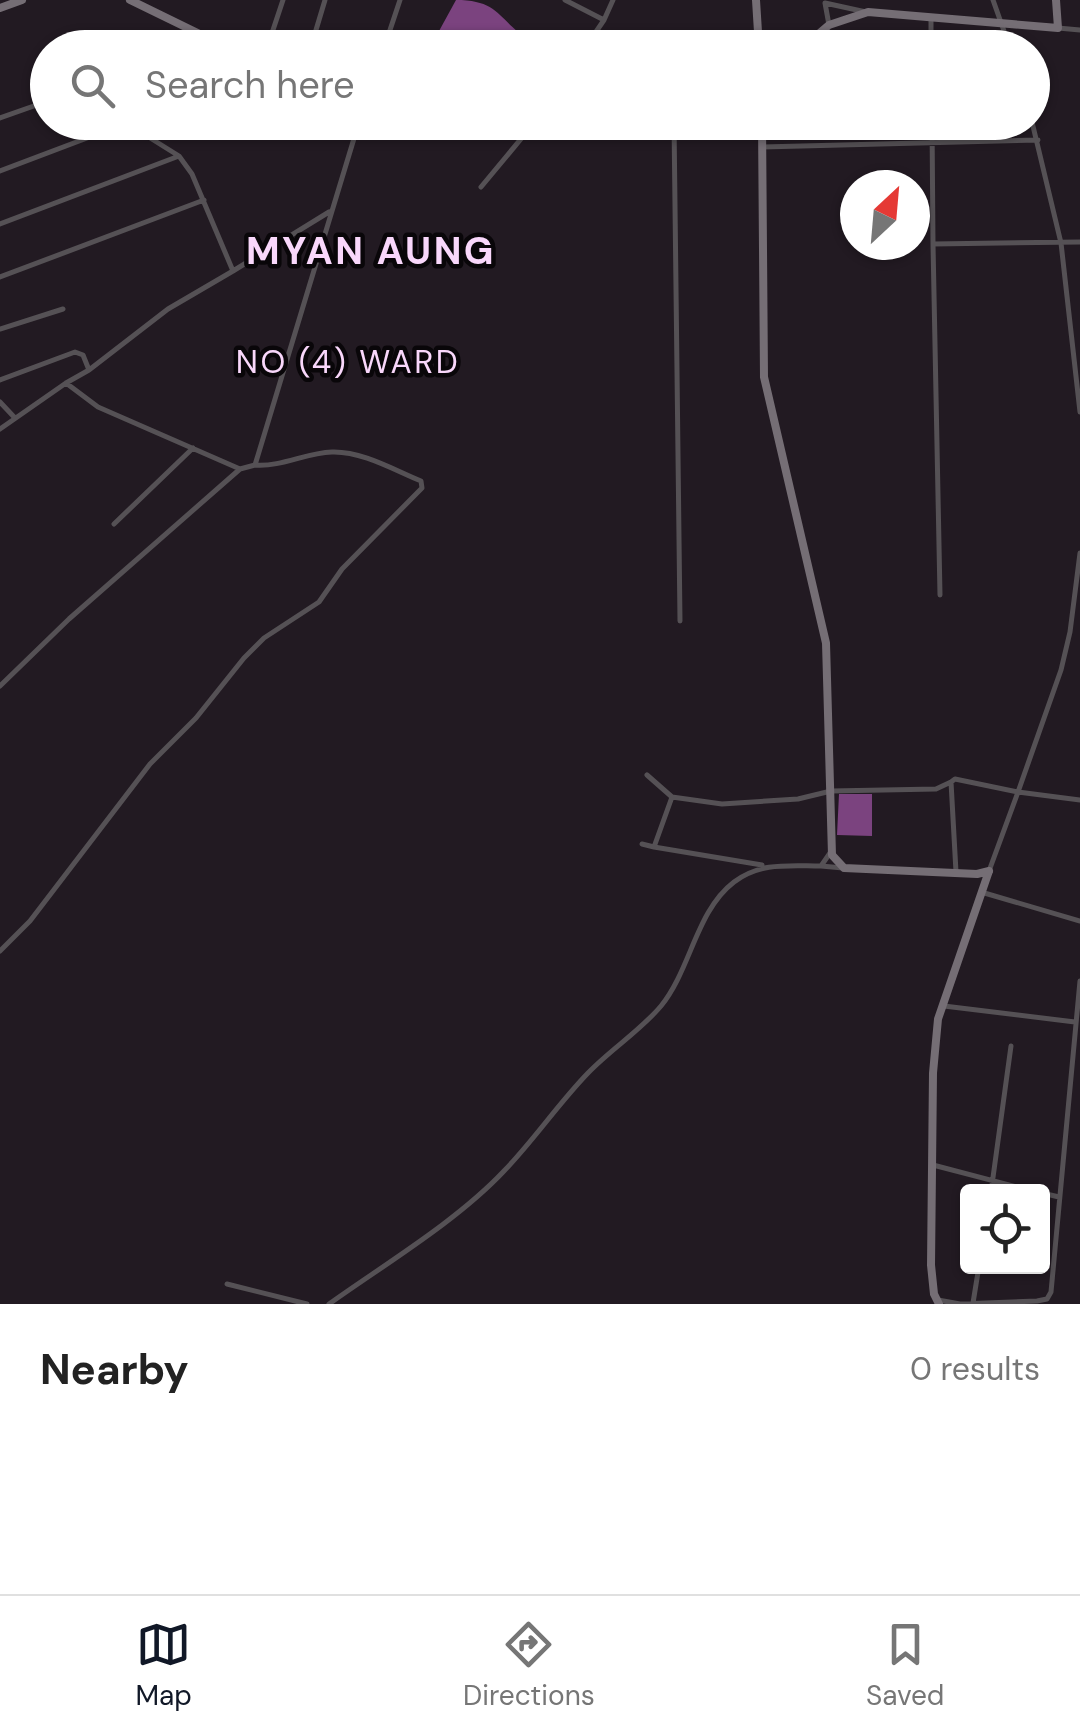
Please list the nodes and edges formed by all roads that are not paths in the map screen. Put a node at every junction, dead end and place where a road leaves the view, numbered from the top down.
1 (22, 0) edge
2 (130, 0) edge
3 (282, 0) edge
4 (325, 0) edge
5 (400, 0) edge
6 (565, 0) edge
7 (613, 0) edge
8 (756, 0) edge
9 (994, 0) edge
10 (1056, 0) edge
11 (824, 2) edge
12 (0, 8) edge
13 (868, 12) junction
14 (930, 18) junction
15 (604, 20) junction
16 (1004, 24) junction
17 (828, 25) junction
18 (1058, 28) junction
19 (192, 30) edge
20 (273, 30) edge
21 (315, 30) edge
22 (390, 30) edge
23 (597, 30) edge
24 (758, 30) edge
25 (822, 30) edge
26 (930, 30) edge
27 (1006, 30) edge
28 (1080, 30) edge
29 (30, 107) edge
30 (0, 118) edge
31 (80, 140) edge
32 (153, 140) edge
33 (354, 140) edge
34 (520, 140) edge
35 (674, 140) edge
36 (762, 140) edge
37 (1038, 140) joint
38 (932, 143) junction
39 (762, 147) junction
40 (179, 156) junction
41 (0, 171) edge
42 (482, 187) dead end
43 (204, 200) junction
44 (332, 210) junction
45 (0, 224) edge
46 (1062, 242) junction
47 (1080, 242) edge
48 (933, 244) junction
49 (233, 271) junction
50 (0, 277) edge
51 (63, 309) dead end
52 (0, 330) edge
53 (89, 370) junction
54 (0, 380) edge
55 (66, 382) junction
56 (0, 402) edge
57 (1080, 412) edge
58 (15, 419) junction
59 (0, 429) edge
60 (193, 448) junction
61 (255, 465) junction
62 (240, 469) junction
63 (114, 524) dead end
64 (1080, 553) edge
65 (940, 594) dead end
66 (680, 622) dead end
67 (0, 686) edge
68 (647, 775) dead end
69 (951, 782) junction
70 (831, 791) junction
71 (1018, 792) junction
72 (672, 797) junction
73 (1080, 800) edge
74 (642, 844) dead end
75 (654, 846) junction
76 (832, 850) junction
77 (765, 866) junction
78 (820, 866) junction
79 (844, 868) junction
80 (989, 871) junction
81 (956, 872) junction
82 (981, 892) junction
83 (1080, 921) edge
84 (0, 951) edge
85 (1080, 980) edge
86 (942, 1006) junction
87 (1075, 1022) junction
88 (1011, 1046) dead end
89 (933, 1165) junction
90 (993, 1181) junction
91 (992, 1184) edge
92 (1006, 1184) edge
93 (1050, 1195) edge
94 (1058, 1197) junction
95 (978, 1274) edge
96 (227, 1284) dead end
97 (938, 1302) edge
98 (973, 1303) edge
99 (307, 1304) edge
100 (329, 1304) edge

1 - 12 street
2 - 19 street
3 - 20 street
4 - 21 street
5 - 22 street
6 - 15 street
7 - 15 street
8 - 24 street
9 - 16 street
10 - 18 street
11 - 13 street
11 - 17 street
13 - 14 street
13 - 17 street
14 - 16 street
14 - 26 street
15 - 23 street
16 - 18 street
16 - 27 street
17 - 25 street
18 - 28 street
29 - 30 street
31 - 41 street
32 - 40 street
33 - 44 street
34 - 42 street
35 - 66 street
36 - 39 street
37 - 38 street
37 - 46 street
38 - 39 street
38 - 48 street
39 - 70 street
40 - 43 street
40 - 45 street
43 - 49 street
43 - 50 street
44 - 49 street
44 - 61 street
46 - 47 street
46 - 48 street
46 - 57 street
48 - 65 street
49 - 53 street
51 - 52 street
53 - 54 street
53 - 55 street
55 - 58 street
55 - 60 street
56 - 58 street
58 - 59 street
60 - 62 street
60 - 63 street
61 - 62 street
61 - 84 street
62 - 67 street
64 - 71 street
68 - 72 street
69 - 70 street
69 - 71 street
69 - 81 street
70 - 72 street
70 - 76 street
71 - 73 street
71 - 80 street
72 - 75 street
74 - 75 street
75 - 77 street
76 - 78 street
76 - 79 street
77 - 78 street
77 - 100 street
78 - 79 street
79 - 81 street
80 - 81 street
80 - 82 street
82 - 83 street
82 - 86 street
85 - 87 street
86 - 87 street
86 - 89 street
87 - 94 street
88 - 90 street
89 - 90 street
89 - 97 street
90 - 91 street
90 - 92 street
93 - 94 street
94 - 98 street
95 - 98 street
96 - 99 street
97 - 98 street

